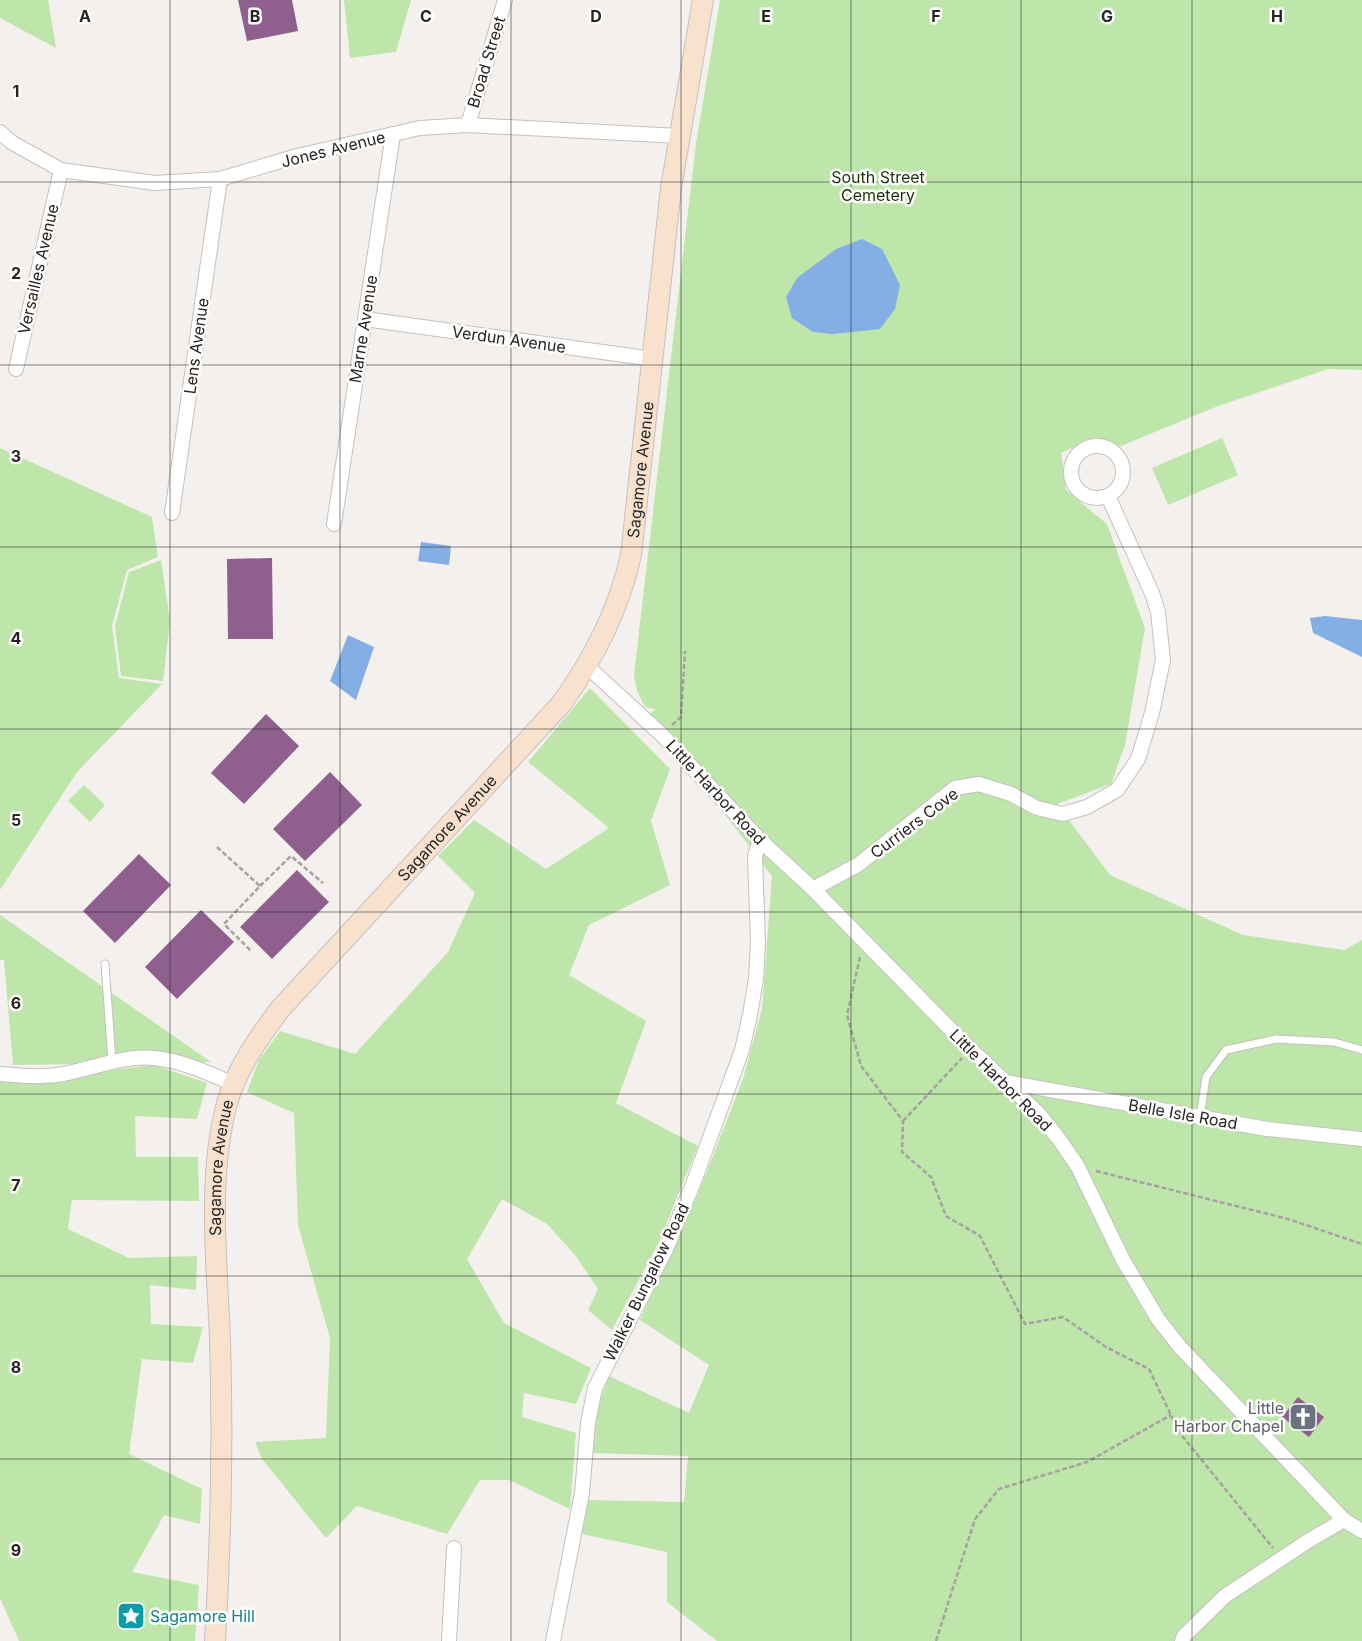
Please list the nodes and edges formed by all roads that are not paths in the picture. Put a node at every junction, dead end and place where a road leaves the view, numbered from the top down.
1 (505, 0) edge
2 (703, 0) edge
3 (468, 125) junction
4 (0, 132) edge
5 (393, 134) junction
6 (679, 136) junction
7 (61, 170) junction
8 (220, 179) junction
9 (365, 319) junction
10 (652, 359) junction
11 (16, 369) dead end
12 (1108, 496) dead end
13 (172, 513) dead end
14 (334, 524) dead end
15 (588, 667) junction
16 (760, 840) junction
17 (813, 889) junction
18 (105, 964) dead end
19 (1362, 1050) edge
20 (112, 1061) junction
21 (0, 1074) edge
22 (1006, 1082) junction
23 (234, 1084) junction
24 (1200, 1117) junction
25 (1362, 1139) edge
26 (1344, 1520) junction
27 (1362, 1531) edge
28 (454, 1548) dead end
29 (215, 1641) edge
30 (448, 1641) edge
31 (553, 1641) edge
32 (1182, 1641) edge

1 - 3 street, Broad Street
2 - 6 main road, Sagamore Avenue
3 - 5 street, Jones Avenue
3 - 6 street, Jones Avenue
4 - 7 street, Jones Avenue
5 - 8 street, Jones Avenue
5 - 9 street, Marne Avenue
6 - 10 main road, Sagamore Avenue
7 - 8 street, Jones Avenue
7 - 11 street, Versailles Avenue
8 - 13 street, Lens Avenue
9 - 10 street, Verdun Avenue
9 - 14 street, Marne Avenue
10 - 15 main road, Sagamore Avenue
12 - 17 street, Curriers Cove
15 - 16 street, Little Harbor Road
15 - 23 main road, Sagamore Avenue
16 - 17 street, Little Harbor Road
16 - 31 street, Walker Bungalow Road
17 - 22 street, Little Harbor Road
18 - 20 lane
19 - 24 lane
20 - 21 street
20 - 23 street
22 - 24 street, Belle Isle Road
22 - 26 street, Little Harbor Road
23 - 29 main road, Sagamore Avenue
24 - 25 street, Belle Isle Road
26 - 27 street, Little Harbor Road
26 - 32 street
28 - 30 street

